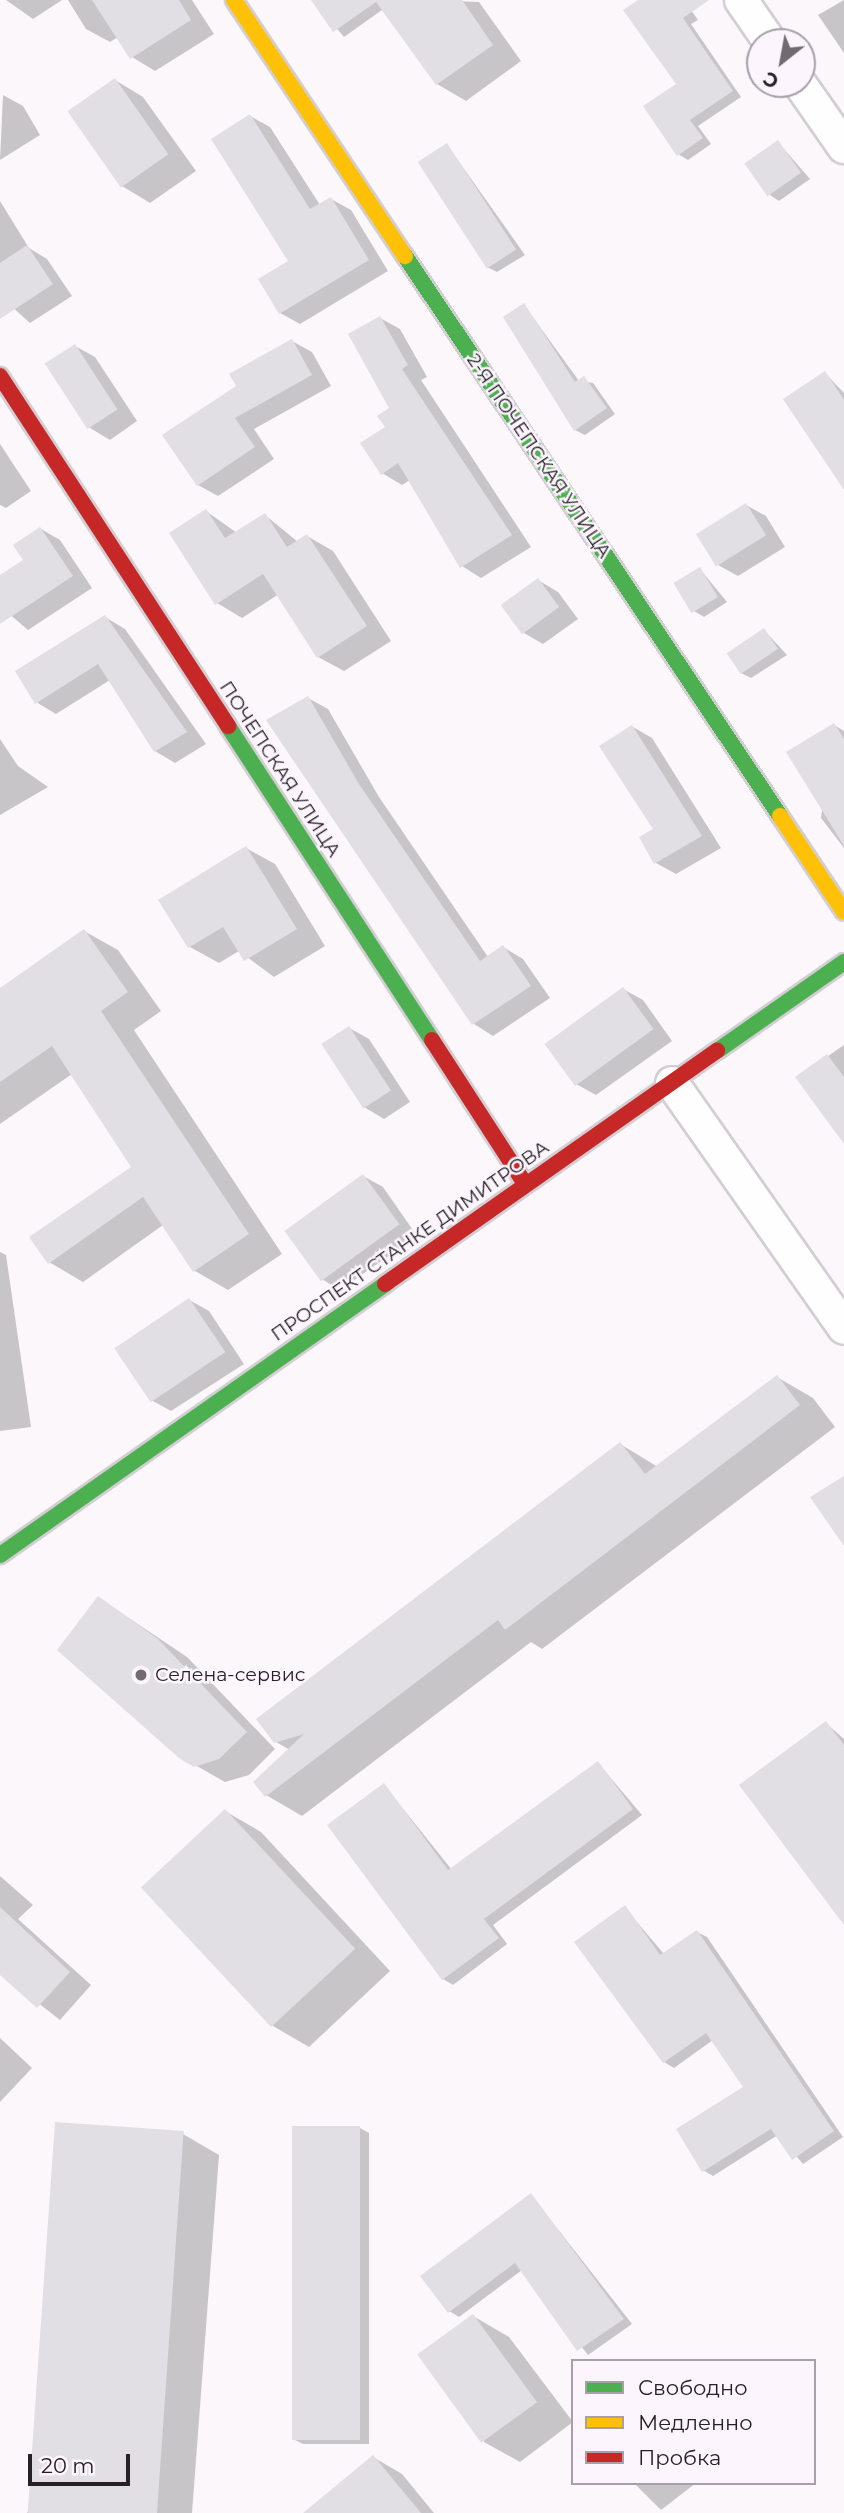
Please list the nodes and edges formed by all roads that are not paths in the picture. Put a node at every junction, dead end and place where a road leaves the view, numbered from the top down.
1 (234, 0) edge
2 (741, 0) edge
3 (760, 28) edge
4 (810, 98) edge
5 (844, 147) edge
6 (0, 376) edge
7 (844, 912) edge
8 (844, 961) edge
9 (672, 1083) junction
10 (525, 1184) junction
11 (844, 1328) edge
12 (0, 1555) edge

1 - 7 street, 2-Я ПОЧЕПСКАЯ УЛИЦА
2 - 3 street
4 - 5 street
6 - 10 street, ПОЧЕПСКАЯ УЛИЦА
8 - 9 street, ПРОСПЕКТ СТАНКЕ ДИМИТРОВА
9 - 10 street, ПРОСПЕКТ СТАНКЕ ДИМИТРОВА
9 - 11 street
10 - 12 street, ПРОСПЕКТ СТАНКЕ ДИМИТРОВА

